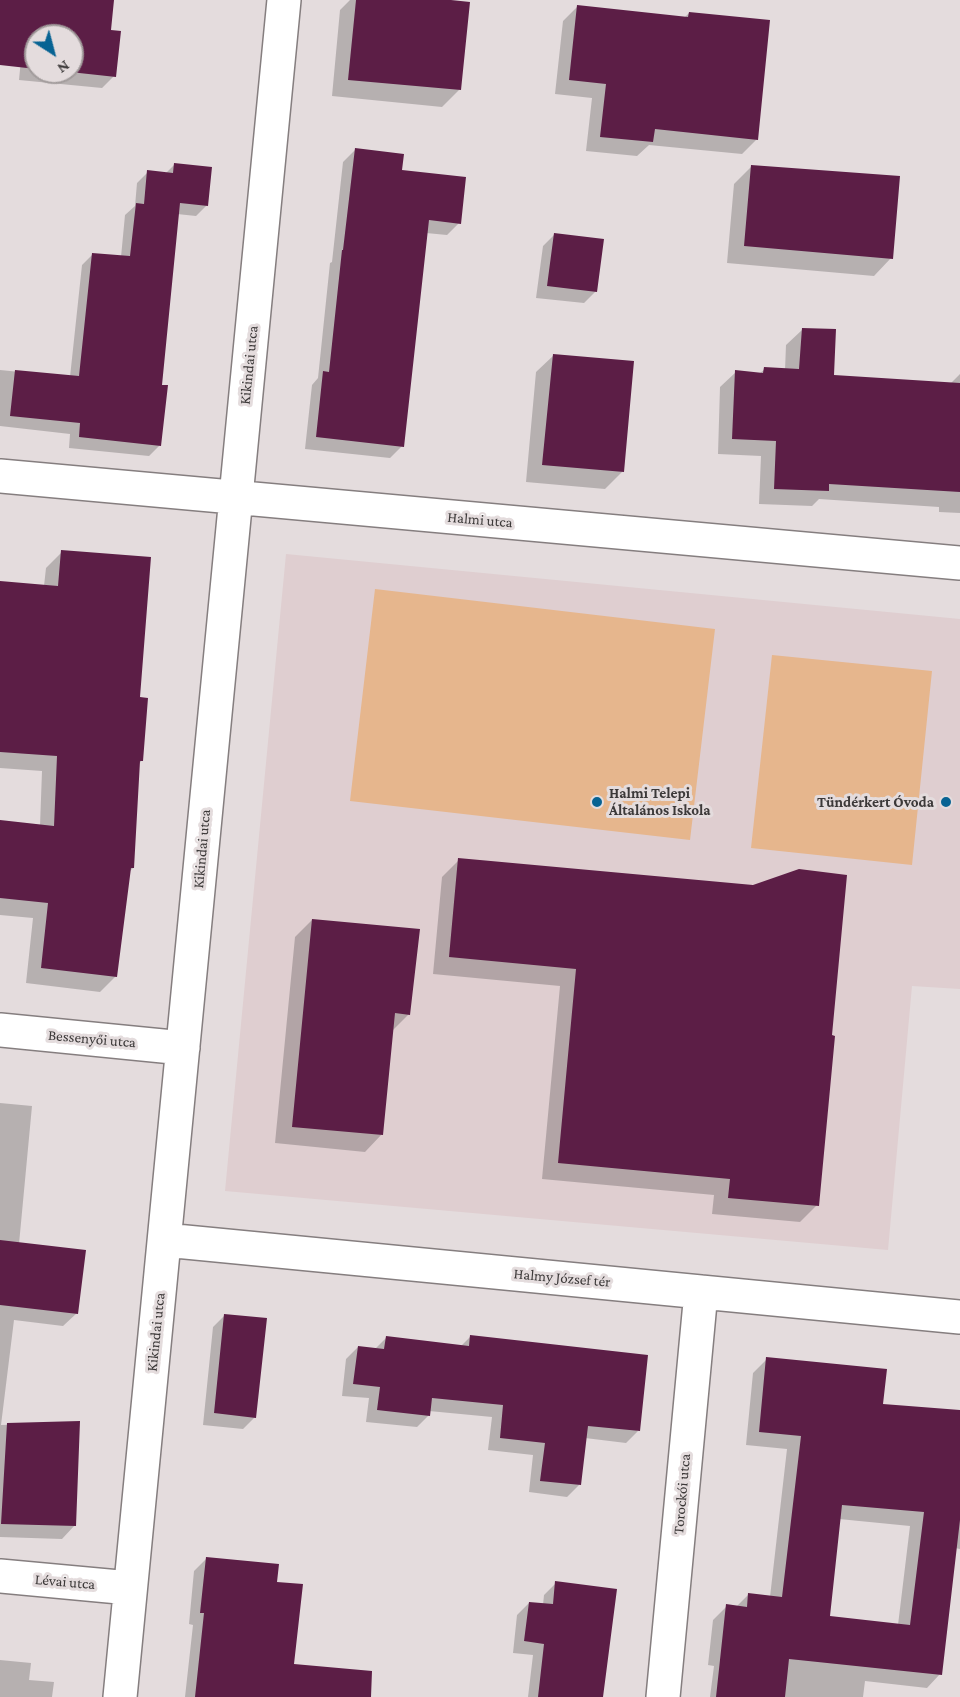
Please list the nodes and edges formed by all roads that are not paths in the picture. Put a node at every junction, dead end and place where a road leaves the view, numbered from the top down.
1 (284, 0) edge
2 (0, 476) edge
3 (235, 499) junction
4 (960, 563) edge
5 (0, 1030) edge
6 (183, 1048) junction
7 (165, 1240) junction
8 (701, 1292) junction
9 (960, 1317) edge
10 (0, 1576) edge
11 (130, 1588) junction
12 (120, 1697) edge
13 (663, 1697) edge

1 - 3 street, Kikindai utca
2 - 3 street, Halmi utca
3 - 4 street, Halmi utca
3 - 6 street, Kikindai utca
5 - 6 street, Bessenyői utca
6 - 7 street, Kikindai utca
7 - 8 street, Halmy József tér
7 - 11 street, Kikindai utca
8 - 9 street, Halmy József tér
8 - 13 street, Torockói utca
10 - 11 street, Lévai utca
11 - 12 street, Kikindai utca

